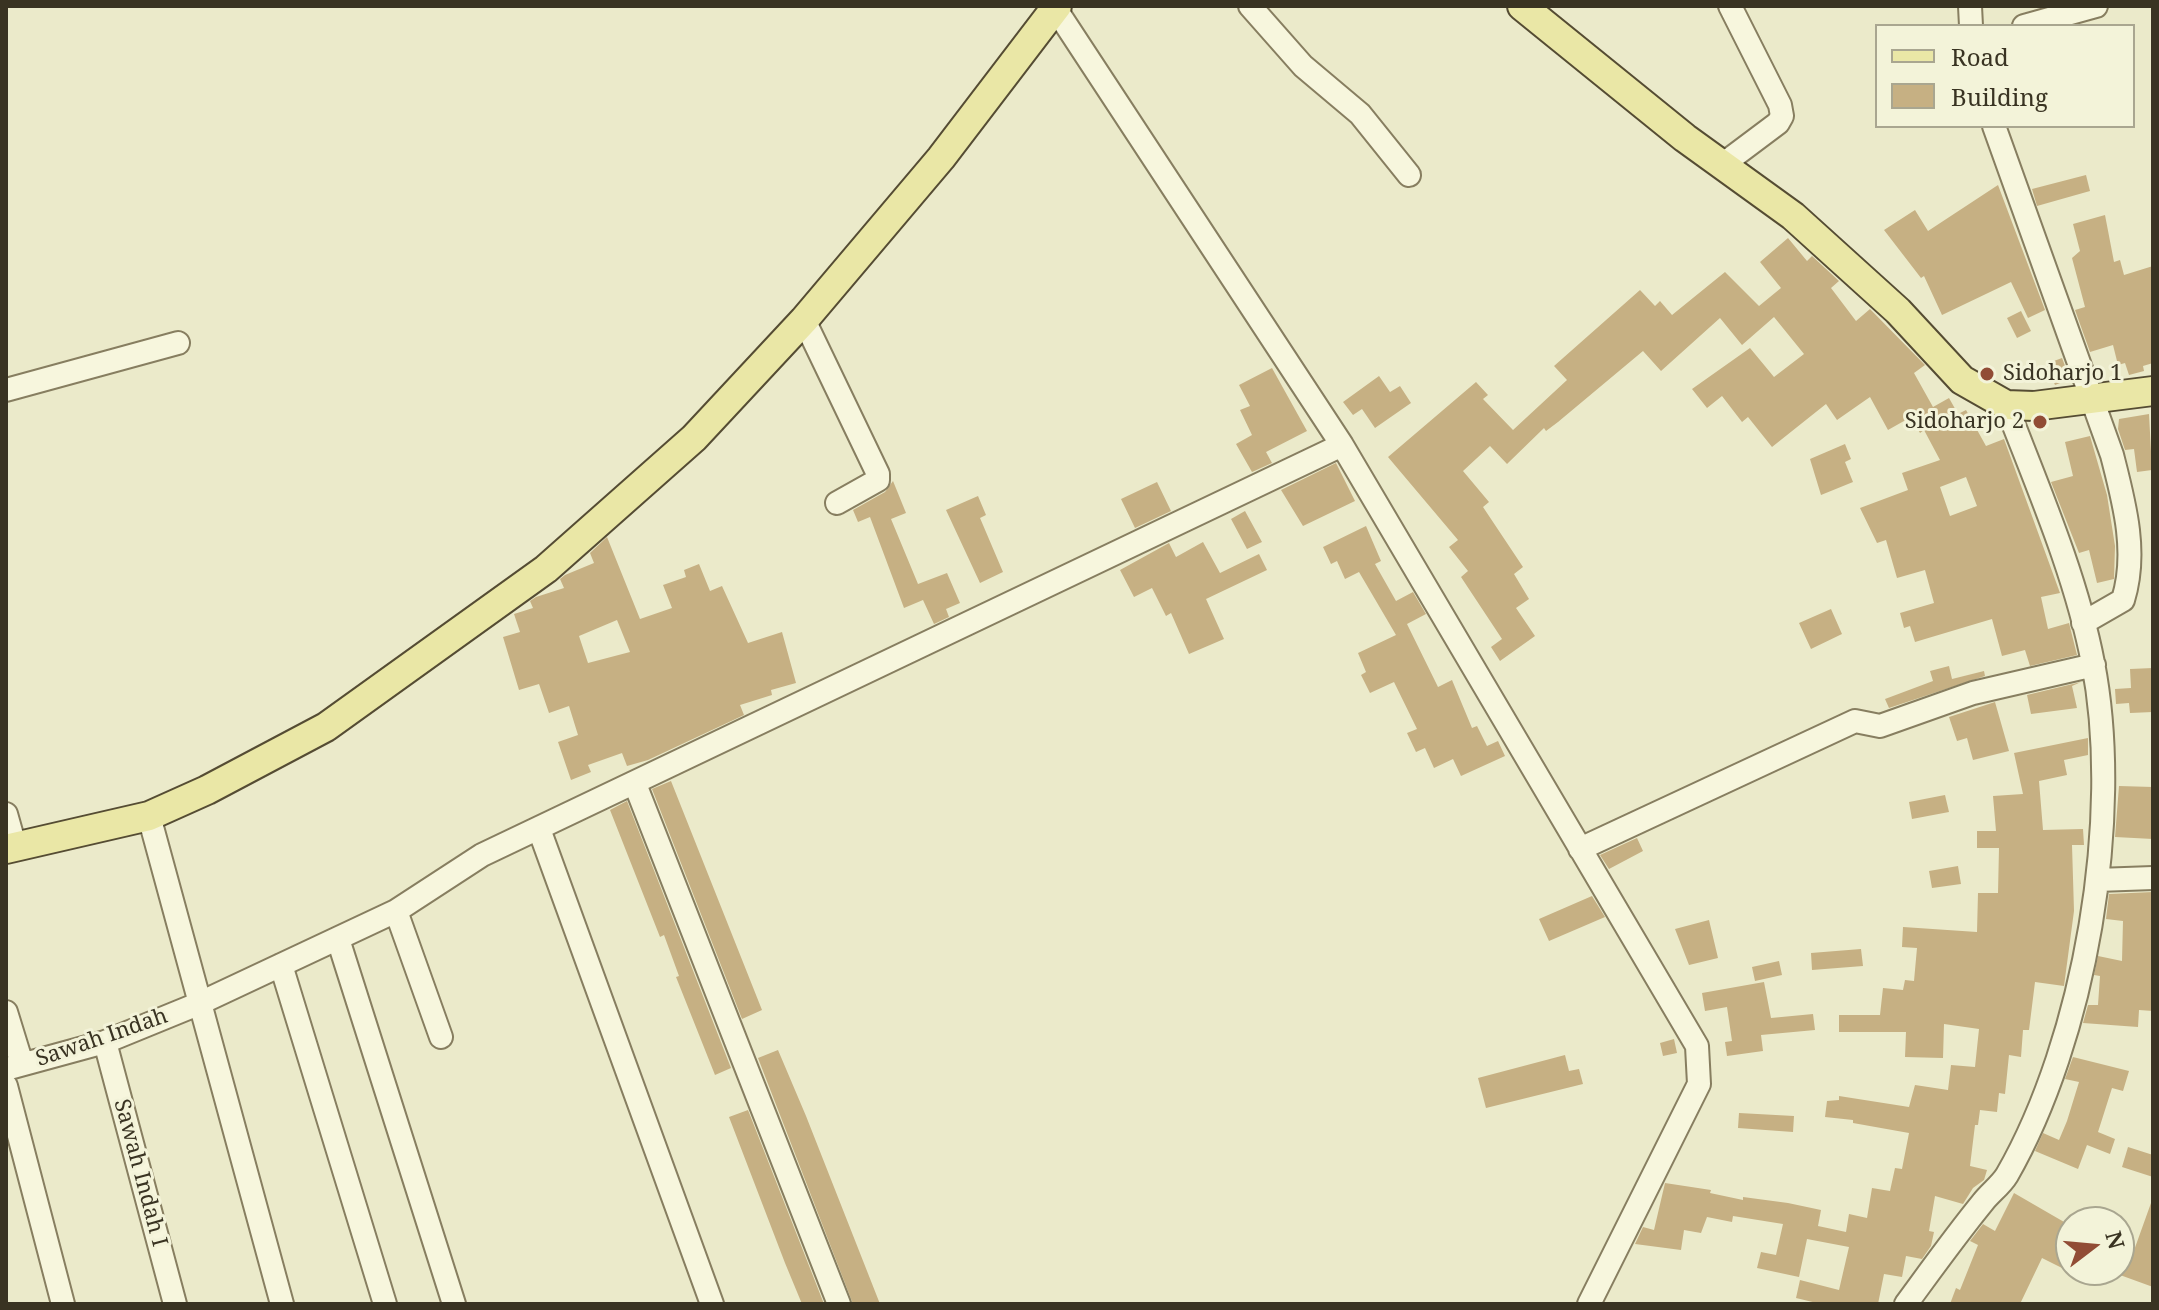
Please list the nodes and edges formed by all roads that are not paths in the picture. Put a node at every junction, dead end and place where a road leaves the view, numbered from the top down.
1 (1250, 6) edge
2 (1522, 6) edge
3 (1730, 6) edge
4 (2096, 6) edge
5 (1056, 7) edge
6 (2031, 24) edge
7 (1995, 128) edge
8 (1722, 165) junction
9 (1409, 175) dead end
10 (804, 320) junction
11 (178, 343) dead end
12 (6, 390) edge
13 (2153, 391) edge
14 (2091, 399) junction
15 (2006, 405) junction
16 (1342, 445) junction
17 (837, 503) dead end
18 (2083, 623) junction
19 (2094, 665) junction
20 (635, 784) junction
21 (6, 814) edge
22 (149, 816) junction
23 (539, 829) junction
24 (11, 847) edge
25 (1580, 849) junction
26 (2153, 878) edge
27 (2097, 880) junction
28 (396, 911) junction
29 (338, 939) junction
30 (281, 965) junction
31 (198, 1004) junction
32 (6, 1012) edge
33 (441, 1037) dead end
34 (105, 1042) junction
35 (14, 1067) edge
36 (6, 1086) edge
37 (63, 1304) edge
38 (175, 1304) edge
39 (282, 1304) edge
40 (385, 1304) edge
41 (454, 1304) edge
42 (712, 1304) edge
43 (839, 1304) edge
44 (1589, 1304) edge
45 (1906, 1304) edge

1 - 9 street
2 - 8 main road
3 - 8 street
4 - 6 street
5 - 10 main road
5 - 16 street
7 - 14 street
8 - 15 main road
10 - 17 street
10 - 22 main road
11 - 12 street
13 - 14 main road
14 - 15 main road
14 - 18 street
15 - 18 street
16 - 20 street, Sawah Indah
16 - 25 street
18 - 19 street
19 - 25 street
19 - 27 street
20 - 23 street, Sawah Indah
20 - 43 street
21 - 24 street
22 - 24 main road
22 - 31 street
23 - 28 street, Sawah Indah
23 - 42 street
25 - 44 street
26 - 27 street
27 - 45 street
28 - 29 street, Sawah Indah
28 - 33 street
29 - 30 street, Sawah Indah
29 - 41 street
30 - 31 street, Sawah Indah
30 - 40 street
31 - 34 street, Sawah Indah
31 - 39 street
32 - 35 street
34 - 35 street, Sawah Indah
34 - 38 street, Sawah Indah I
36 - 37 street

